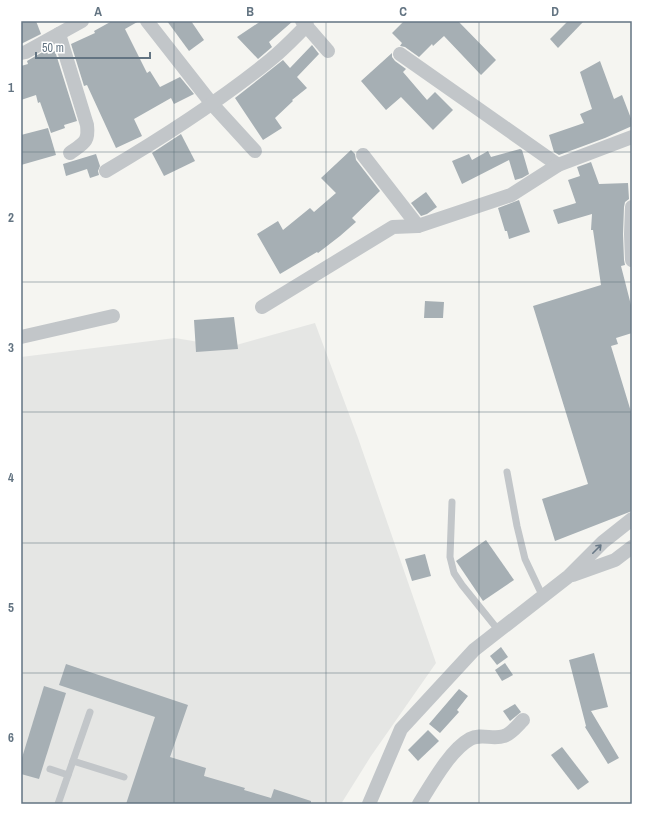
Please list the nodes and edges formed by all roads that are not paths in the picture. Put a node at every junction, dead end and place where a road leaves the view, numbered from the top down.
1 (82, 21) edge
2 (147, 21) edge
3 (305, 23) edge
4 (59, 34) junction
5 (328, 51) dead end
6 (21, 53) edge
7 (400, 54) dead end
8 (212, 104) junction
9 (632, 137) edge
10 (255, 151) dead end
11 (70, 152) dead end
12 (363, 155) dead end
13 (558, 165) junction
14 (106, 171) dead end
15 (632, 207) edge
16 (418, 226) junction
17 (632, 260) edge
18 (262, 307) dead end
19 (113, 316) dead end
20 (21, 337) edge
21 (507, 472) dead end
22 (452, 502) dead end
23 (632, 518) edge
24 (632, 547) edge
25 (569, 576) junction
26 (543, 597) junction
27 (498, 631) junction
28 (90, 712) dead end
29 (523, 720) dead end
30 (73, 761) junction
31 (50, 769) dead end
32 (68, 774) junction
33 (124, 778) dead end
34 (58, 804) edge
35 (369, 804) edge
36 (419, 804) edge

1 - 4 street
2 - 8 street
3 - 5 street
3 - 8 street
4 - 6 street
4 - 11 street
7 - 13 street
8 - 10 street
8 - 14 street
9 - 13 street
12 - 16 street
13 - 16 street
15 - 17 street
16 - 18 street
19 - 20 street
21 - 26 lane
22 - 27 lane
25 -> 23 street
24 - 25 street
25 - 26 street
26 - 27 street
27 - 35 street
28 - 30 lane
29 - 36 street
30 - 32 lane
30 - 33 lane
31 - 32 lane
32 - 34 lane

